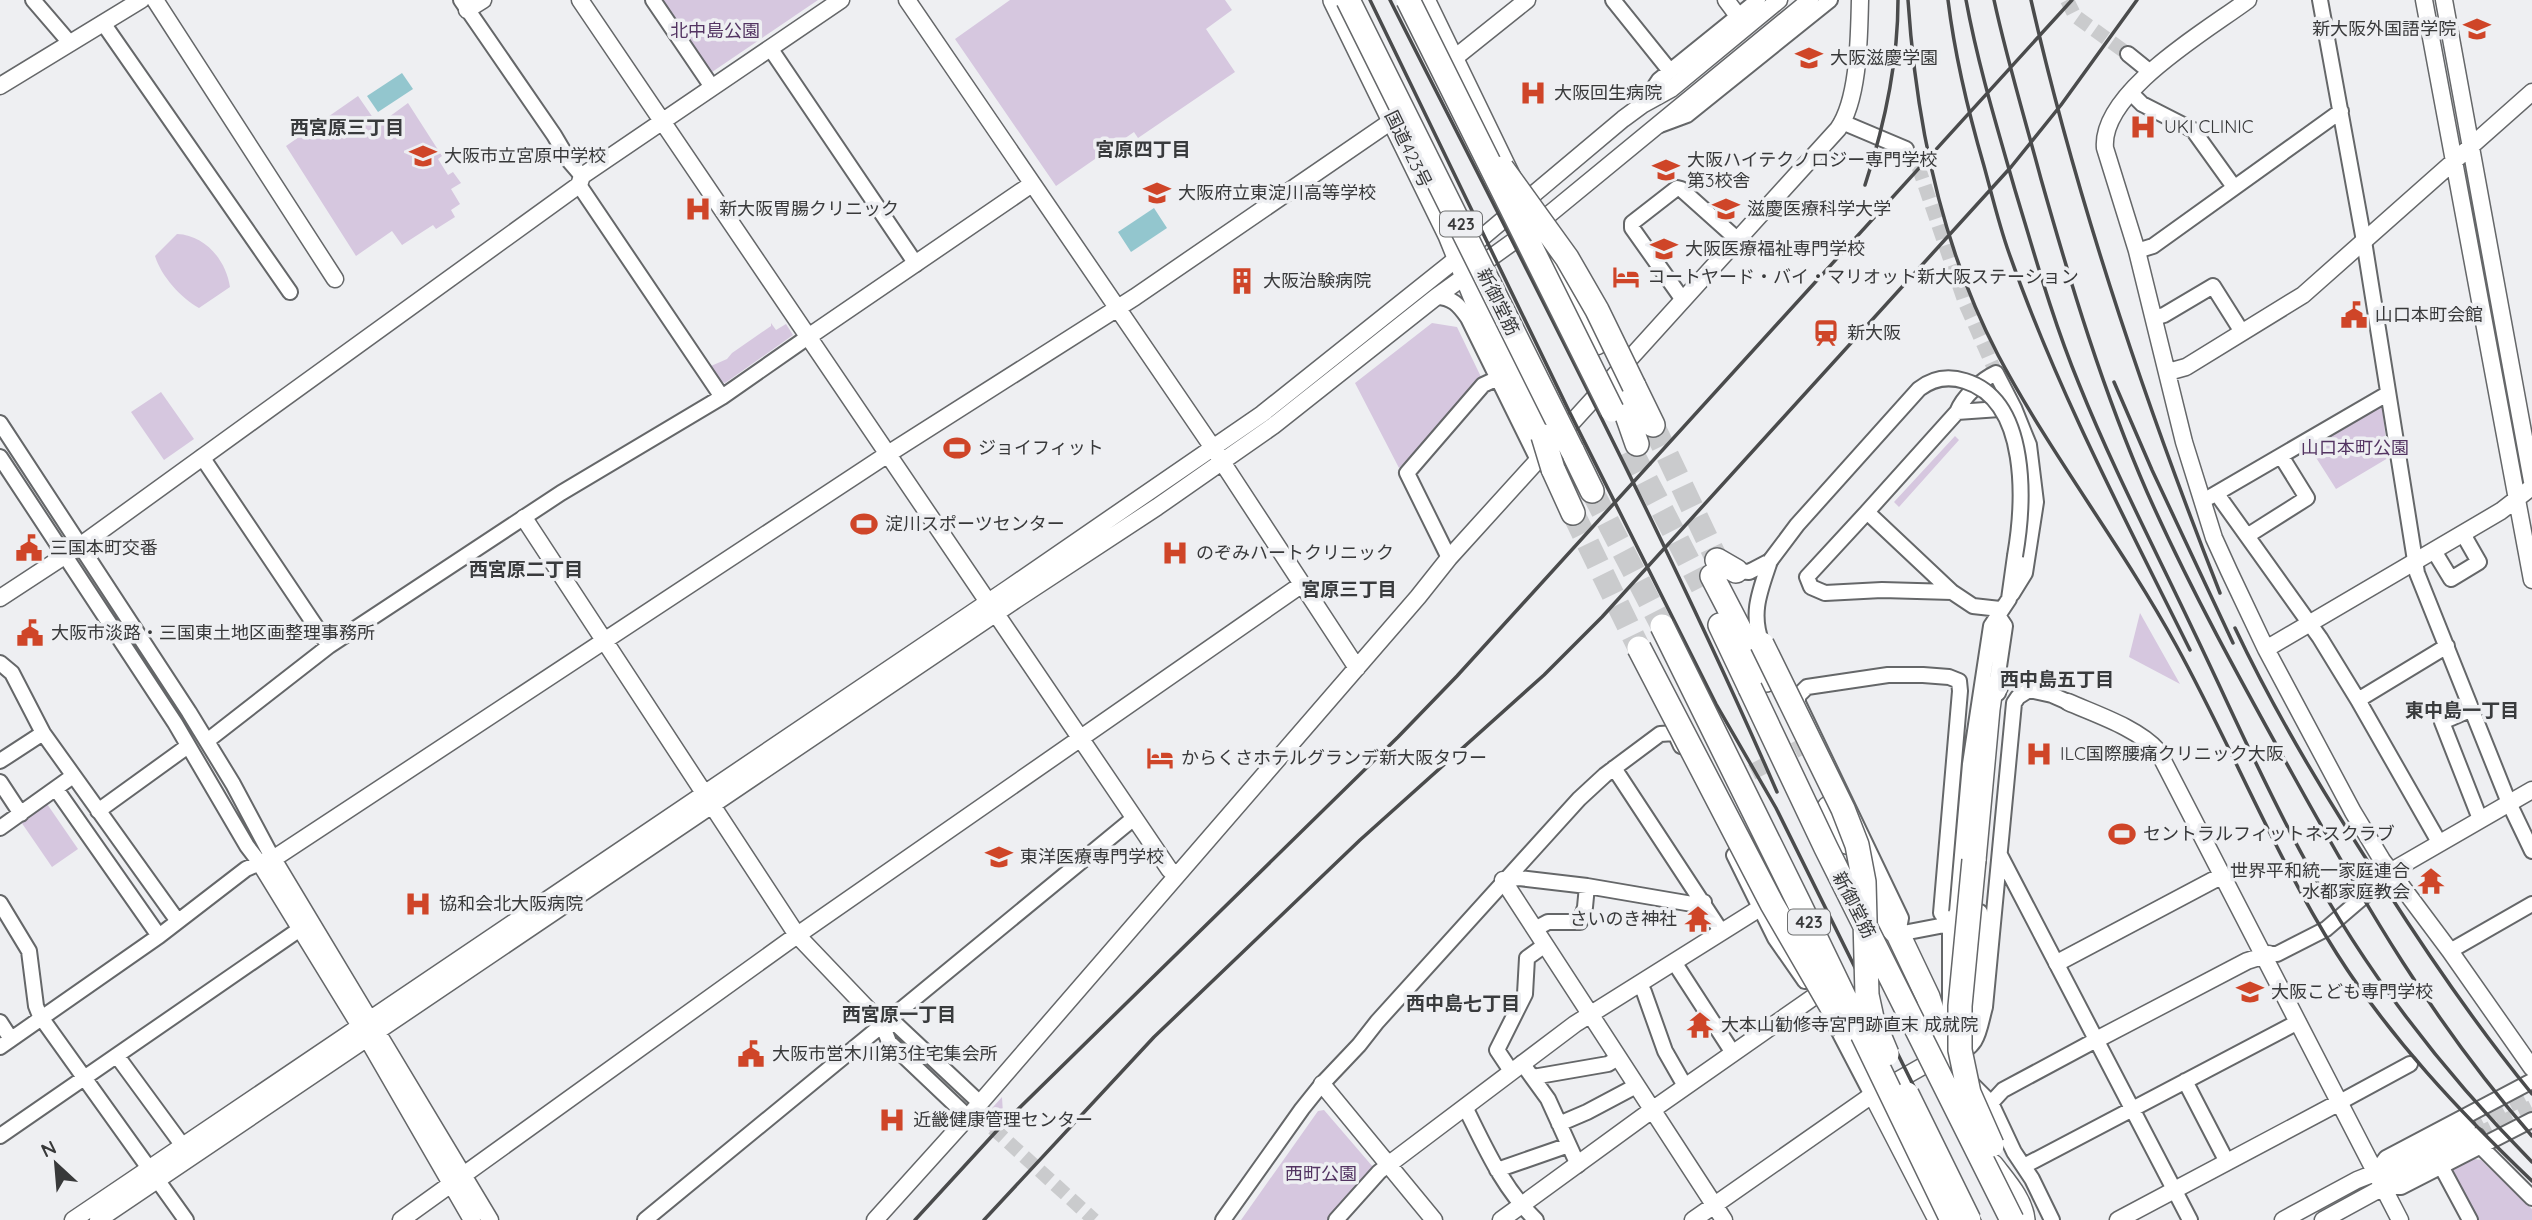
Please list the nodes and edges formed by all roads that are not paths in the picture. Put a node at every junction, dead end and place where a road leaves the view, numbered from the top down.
1 (33, 0) edge
2 (141, 0) edge
3 (155, 0) edge
4 (483, 0) edge
5 (580, 0) edge
6 (653, 0) edge
7 (907, 0) edge
8 (1335, 0) edge
9 (1348, 0) edge
10 (1408, 0) edge
11 (1423, 0) edge
12 (1527, 0) edge
13 (1613, 0) edge
14 (1726, 0) edge
15 (1758, 0) edge
16 (1779, 0) edge
17 (1810, 0) edge
18 (1830, 0) edge
19 (1860, 0) edge
20 (2248, 0) edge
21 (2320, 0) edge
22 (2424, 0) edge
23 (2444, 0) edge
24 (840, 1) edge
25 (464, 5) edge
26 (1738, 16) junction
27 (103, 23) junction
28 (70, 43) junction
29 (770, 48) junction
30 (2128, 54) tunnel mouth
31 (1452, 60) junction
32 (1670, 71) junction
33 (2149, 71) junction
34 (2, 82) edge
35 (712, 87) junction
36 (2130, 92) junction
37 (2532, 92) edge
38 (1642, 105) junction
39 (2341, 111) junction
40 (1464, 114) junction
41 (1393, 120) junction
42 (662, 121) junction
43 (1842, 122) junction
44 (1658, 126) junction
45 (2470, 148) junction
46 (1906, 149) tunnel mouth
47 (2455, 161) junction
48 (581, 180) junction
49 (1032, 184) junction
50 (2234, 187) junction
51 (1523, 204) junction
52 (1535, 226) junction
53 (1738, 240) junction
54 (2364, 241) junction
55 (2137, 251) junction
56 (916, 264) junction
57 (1464, 266) junction
58 (335, 279) dead end
59 (290, 292) dead end
60 (1436, 297) junction
61 (1682, 300) junction
62 (1117, 308) junction
63 (2154, 318) junction
64 (2242, 332) junction
65 (808, 337) junction
66 (1627, 363) junction
67 (2168, 372) junction
68 (1498, 378) junction
69 (2387, 394) junction
70 (722, 397) junction
71 (2014, 408) junction
72 (1957, 411) junction
73 (0, 423) edge
74 (1544, 436) joint
75 (1643, 438) junction
76 (888, 454) junction
77 (1217, 455) junction
78 (2281, 456) junction
79 (0, 457) edge
80 (202, 457) junction
81 (1538, 460) junction
82 (2532, 481) edge
83 (2532, 487) edge
84 (2210, 497) junction
85 (2517, 501) junction
86 (1867, 512) junction
87 (524, 518) junction
88 (2463, 534) junction
89 (2247, 536) junction
90 (81, 545) junction
91 (2434, 551) junction
92 (64, 556) junction
93 (1449, 558) junction
94 (1770, 561) junction
95 (2414, 562) junction
96 (1717, 574) junction
97 (2532, 580) edge
98 (1301, 585) junction
99 (1952, 592) junction
100 (0, 598) edge
101 (992, 607) junction
102 (2003, 608) junction
103 (1713, 612) junction
104 (2309, 623) junction
105 (1651, 637) junction
106 (604, 642) junction
107 (330, 646) junction
108 (2447, 646) junction
109 (2266, 649) junction
110 (1760, 654) junction
111 (0, 663) edge
112 (1357, 668) junction
113 (1997, 697) junction
114 (2358, 700) junction
115 (2067, 702) joint
116 (2472, 709) junction
117 (43, 733) junction
118 (1081, 738) junction
119 (2010, 738) junction
120 (208, 741) junction
121 (188, 746) junction
122 (0, 761) edge
123 (1614, 768) junction
124 (73, 776) junction
125 (0, 782) edge
126 (56, 789) junction
127 (2532, 790) edge
128 (707, 799) junction
129 (2509, 803) junction
130 (98, 811) junction
131 (21, 814) junction
132 (1134, 818) junction
133 (2480, 819) junction
134 (0, 828) edge
135 (2439, 842) junction
136 (2532, 851) edge
137 (2000, 854) junction
138 (267, 861) junction
139 (2386, 874) junction
140 (2223, 875) junction
141 (1176, 876) junction
142 (1503, 880) junction
143 (1587, 886) junction
144 (1703, 902) junction
145 (0, 903) edge
146 (2532, 904) edge
147 (1760, 908) junction
148 (177, 920) junction
149 (1950, 924) junction
150 (300, 929) junction
151 (1535, 929) junction
152 (1721, 931) junction
153 (1898, 934) junction
154 (797, 935) junction
155 (159, 936) junction
156 (1545, 945) junction
157 (2450, 951) junction
158 (2266, 955) junction
159 (1674, 962) junction
160 (2057, 963) junction
161 (1639, 985) junction
162 (1815, 996) junction
163 (1590, 1015) junction
164 (42, 1019) junction
165 (0, 1022) edge
166 (2298, 1022) junction
167 (882, 1024) junction
168 (369, 1028) junction
169 (1859, 1039) junction
170 (2096, 1040) junction
171 (6, 1043) edge
172 (1733, 1053) junction
173 (1946, 1054) junction
174 (117, 1056) junction
175 (1618, 1058) junction
176 (2410, 1065) dead end
177 (1517, 1067) junction
178 (2532, 1068) edge
179 (1859, 1070) junction
180 (84, 1077) junction
181 (1533, 1077) junction
182 (2185, 1081) junction
183 (2532, 1082) edge
184 (1322, 1084) junction
185 (1636, 1086) junction
186 (1685, 1086) junction
187 (1878, 1092) junction
188 (962, 1100) tunnel mouth
189 (980, 1102) junction
190 (2340, 1102) junction
191 (1991, 1103) junction
192 (1465, 1107) junction
193 (2132, 1109) junction
194 (1652, 1110) junction
195 (968, 1117) junction
196 (2532, 1120) edge
197 (1559, 1124) junction
198 (0, 1136) edge
199 (2474, 1136) junction
200 (1569, 1145) junction
201 (183, 1146) junction
202 (1916, 1150) junction
203 (2014, 1152) junction
204 (2227, 1162) junction
205 (1388, 1165) junction
206 (1577, 1165) junction
207 (2024, 1166) junction
208 (2441, 1166) junction
209 (1497, 1170) junction
210 (153, 1174) junction
211 (457, 1179) junction
212 (2379, 1180) junction
213 (2175, 1190) junction
214 (2532, 1198) edge
215 (1521, 1205) junction
216 (1714, 1206) junction
217 (1940, 1219) edge
218 (2021, 1219) edge
219 (73, 1220) edge
220 (97, 1220) edge
221 (186, 1220) edge
222 (401, 1220) edge
223 (472, 1220) edge
224 (490, 1220) edge
225 (645, 1220) edge
226 (875, 1220) edge
227 (1223, 1220) edge
228 (1336, 1220) edge
229 (1434, 1220) edge
230 (1501, 1220) edge
231 (1536, 1220) edge
232 (1693, 1220) edge
233 (1724, 1220) edge
234 (1969, 1220) edge
235 (2052, 1220) edge
236 (2118, 1220) edge
237 (2190, 1220) edge
238 (2283, 1220) edge
239 (2323, 1220) edge
240 (2400, 1220) edge
241 (2470, 1220) edge

1 - 28 street
2 - 27 street
3 - 58 street
4 - 25 street
5 - 42 street
6 - 35 street
7 - 49 street
8 - 41 highway, 国道423号 / 423
9 - 74 highway, 新御堂筋 / 423, bridge
10 - 40 highway, bridge
11 - 31 highway
12 - 31 street
13 - 32 street
14 - 26 street
15 - 26 street
16 - 38 street
17 - 44 street
18 - 44 street
19 - 43 street
20 - 33 street
21 - 39 street
22 - 47 street
23 - 45 street
24 - 29 street
25 - 48 street
26 - 32 street
27 - 28 street
27 - 59 street
28 - 34 street
29 - 35 street
29 - 56 street
30 - 33 street
31 - 51 highway
32 - 38 street
33 - 36 street
35 - 42 street
36 - 50 street
36 - 55 street
37 - 45 street
38 - 51 street
39 - 50 street
39 - 54 street
40 - 75 highway, bridge
40 - 75 highway, bridge
41 - 57 highway, 国道423号 / 423
41 - 62 street
42 - 48 street
42 - 65 street
43 - 46 street
43 - 53 street
44 - 52 street
45 - 47 street
45 - 82 street
47 - 54 street
47 - 85 street
48 - 70 street
48 - 80 street
49 - 56 street
49 - 62 street
50 - 55 street
51 - 52 highway
51 - 57 street
52 - 57 street
52 - 66 street
52 - 75 highway
53 - 61 street
53 - 61 street
54 - 64 street
54 - 69 street
55 - 63 street
56 - 65 street
57 - 60 street
57 - 74 highway, 国道423号 / 423
57 - 77 street
60 - 68 street
60 - 77 street
61 - 66 street
62 - 76 street
62 - 77 street
63 - 64 street
63 - 67 street
64 - 67 street
65 - 70 street
65 - 76 street
66 - 81 street
67 - 84 street
68 - 81 street
68 - 93 street
69 - 78 street
69 - 95 street
70 - 87 street
71 - 72 street
71 - 72 street
71 - 102 street
72 - 86 street
73 - 90 street
76 - 101 street
76 - 106 street
77 - 98 street
77 - 101 street
78 - 84 street
78 - 89 street
79 - 92 street
80 - 90 street
80 - 107 street
81 - 93 street
83 - 85 street
84 - 89 street
84 - 109 street
85 - 88 street
85 - 97 street
86 - 99 street
86 - 99 street
87 - 106 street
87 - 107 street
88 - 91 street
88 - 91 street
89 - 104 street
90 - 92 street
90 - 120 street
91 - 95 street
92 - 100 street
92 - 121 street
93 - 112 street
94 - 96 street
94 - 102 street, bridge
94 - 110 street
95 - 104 street
95 - 108 street
96 - 103 highway, 新御堂筋 / 423
96 - 110 highway
98 - 112 street
98 - 118 street
99 - 102 street
101 - 118 street
101 - 128 street
102 - 113 street
102 - 149 street
103 - 110 highway
103 - 218 highway, 新御堂筋 / 423, bridge
104 - 109 street
104 - 114 street
105 - 169 highway, 423
105 - 202 highway, 423, bridge
105 - 202 highway, bridge
106 - 128 street
106 - 138 street
107 - 120 street
108 - 114 street
108 - 116 street
109 - 139 street
110 - 153 highway
110 - 234 highway, bridge
111 - 117 street
112 - 141 street
113 - 119 street
113 - 173 street
113 - 218 highway, bridge
114 - 135 street
115 - 119 street
115 - 140 street
116 - 129 street
116 - 133 street
117 - 122 street
117 - 124 street
118 - 132 street
118 - 154 street
119 - 137 street
120 - 138 street
121 - 130 street
121 - 138 street
123 - 142 street
123 - 144 street
123 - 147 street
124 - 126 street
124 - 130 street
125 - 131 street
126 - 131 street
126 - 155 street
127 - 129 street
128 - 154 street
128 - 168 street
129 - 133 street
129 - 136 street
130 - 148 street
131 - 134 street
132 - 141 street
132 - 167 street
133 - 135 street
135 - 139 street
137 - 160 street
137 - 173 street
138 - 148 street
138 - 150 street
138 - 168 street
139 - 157 street
139 - 158 street
140 - 158 street
140 - 160 street
141 - 189 street
142 - 143 street
142 - 151 street
142 - 184 street
143 - 144 street
143 - 151 street
144 - 152 street
145 - 164 street
146 - 157 street
147 - 152 street
147 - 162 street
148 - 155 street
149 - 153 street
149 - 153 street
149 - 173 street
150 - 168 street
150 - 174 street
151 - 156 street
152 - 159 street
153 - 173 highway
154 - 167 street
154 - 211 street
155 - 164 street
156 - 163 street
156 - 177 street
157 - 178 street
158 - 166 street
158 - 170 street
159 - 161 street
159 - 172 street
160 - 170 street
161 - 163 street
161 - 186 street
162 - 172 street
162 - 179 street
163 - 175 street
163 - 177 street
164 - 171 street
164 - 180 street
165 - 171 street
166 - 182 street
166 - 190 street
167 - 188 street
167 - 189 street
167 - 195 street
167 - 225 street
168 - 201 street
168 - 210 street
168 - 211 street
169 - 179 street
169 - 187 highway, 423
170 - 191 street
170 - 193 street
172 - 186 street
173 - 187 street
173 - 191 street
173 - 218 highway
174 - 180 street
174 - 201 street
175 - 181 street
175 - 185 street
176 - 190 street
177 - 181 street
177 - 192 street
179 - 187 street
180 - 198 street
180 - 210 street
181 - 197 street
182 - 193 street
182 - 204 street
183 - 212 street
184 - 205 street
184 - 227 street
185 - 194 street
185 - 197 street
186 - 194 street
187 - 216 street
187 - 217 highway, 423
189 - 195 street
190 - 204 street
190 - 212 street
191 - 203 street
192 - 205 street
192 - 209 street
193 - 207 street
193 - 213 street
194 - 206 street
194 - 216 street
195 - 226 street
196 - 199 street
197 - 200 street
199 - 208 street
199 - 212 street
199 - 214 street
200 - 206 street
200 - 209 street
201 - 210 street
202 - 217 highway, 423, bridge
203 - 207 street
203 - 218 street
204 - 213 street
205 - 228 street
205 - 229 street
206 - 215 street
207 - 235 street
208 - 212 street
208 - 241 street
209 - 215 street
210 - 219 street
210 - 220 street
210 - 221 street
211 - 222 street
211 - 223 street
211 - 224 street
212 - 238 street
212 - 239 street
212 - 240 street
213 - 236 street
213 - 237 street
215 - 230 street
215 - 231 street
216 - 232 street
216 - 233 street

